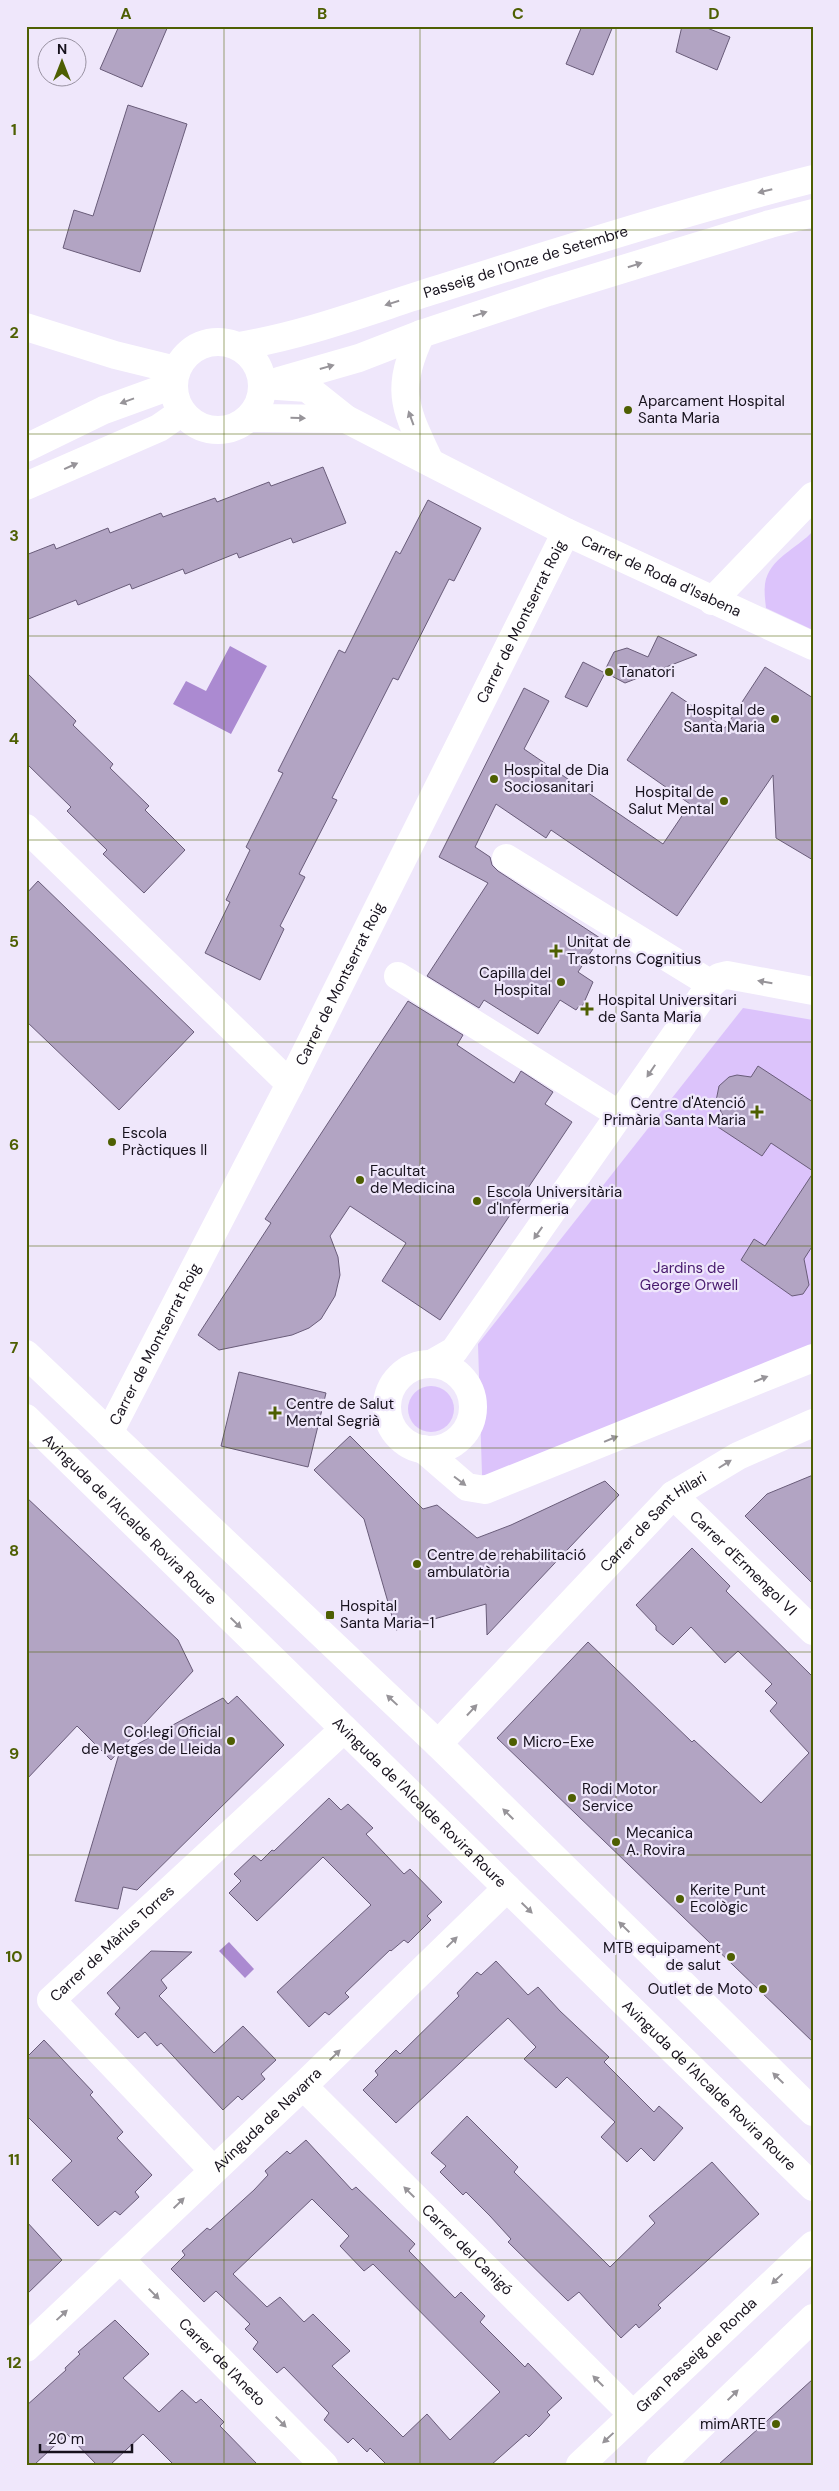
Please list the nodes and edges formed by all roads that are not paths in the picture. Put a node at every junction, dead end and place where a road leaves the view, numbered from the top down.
1 (813, 179) edge
2 (813, 213) edge
3 (26, 327) edge
4 (421, 334) junction
5 (239, 346) junction
6 (175, 377) junction
7 (263, 385) junction
8 (182, 412) junction
9 (250, 418) junction
10 (346, 418) junction
11 (26, 448) edge
12 (430, 462) junction
13 (26, 486) edge
14 (813, 496) edge
15 (566, 532) junction
16 (712, 601) junction
17 (813, 646) edge
18 (26, 828) edge
19 (506, 858) dead end
20 (398, 976) dead end
21 (711, 984) junction
22 (813, 990) edge
23 (290, 1084) junction
24 (620, 1115) junction
25 (26, 1354) edge
26 (813, 1358) edge
27 (433, 1363) junction
28 (26, 1418) edge
29 (813, 1423) edge
30 (109, 1434) junction
31 (423, 1449) junction
32 (673, 1495) junction
33 (813, 1631) edge
34 (344, 1728) junction
35 (438, 1744) junction
36 (507, 1888) junction
37 (303, 2086) junction
38 (813, 2112) edge
39 (213, 2170) junction
40 (813, 2187) edge
41 (813, 2245) edge
42 (120, 2259) junction
43 (813, 2318) edge
44 (26, 2348) edge
45 (633, 2416) junction
46 (324, 2465) edge
47 (580, 2465) edge
48 (660, 2465) edge

1 -> 5 street, Passeig de l'Onze de Setembre
4 -> 2 street
3 - 6 street
7 -> 4 street
12 -> 4 street
5 - 6 street
5 - 7 street
6 - 8 street
6 -> 11 street
7 - 9 street
7 - 10 street, Carrer de Roda d'Isabena
8 - 9 street
13 -> 8 street
9 -> 10 street, Carrer de Roda d'Isabena
10 - 12 street, Carrer de Roda d'Isabena
12 - 15 street, Carrer de Roda d'Isabena
14 - 16 street
15 - 16 street, Carrer de Roda d'Isabena
15 - 23 street, Carrer de Montserrat Roig
16 - 17 street, Carrer de Roda d'Isabena
18 - 23 street
19 - 21 street
20 - 24 street
22 -> 21 street
21 -> 24 street
23 - 30 street, Carrer de Montserrat Roig
24 -> 27 street
25 - 30 street
31 -> 26 street
27 - 31 street
27 - 31 street
28 -> 34 street, Avinguda de l'Alcalde Rovira Roure
32 -> 29 street, Carrer de Sant Hilari
35 -> 30 street
32 - 33 street, Carrer d'Ermengol VI
35 -> 32 street, Carrer de Sant Hilari
34 - 36 street, Avinguda de l'Alcalde Rovira Roure
34 - 39 street, Carrer de Màrius Torres
38 -> 35 street
37 -> 36 street, Avinguda de Navarra
36 -> 40 street, Avinguda de l'Alcalde Rovira Roure
37 - 39 street, Avinguda de Navarra
45 -> 37 street, Carrer del Canigó
42 -> 39 street, Avinguda de Navarra
41 -> 45 street, Gran Passeig de Ronda
44 -> 42 street, Avinguda de Navarra
42 -> 46 street, Carrer de l'Aneto
48 -> 43 street
45 -> 47 street, Gran Passeig de Ronda

